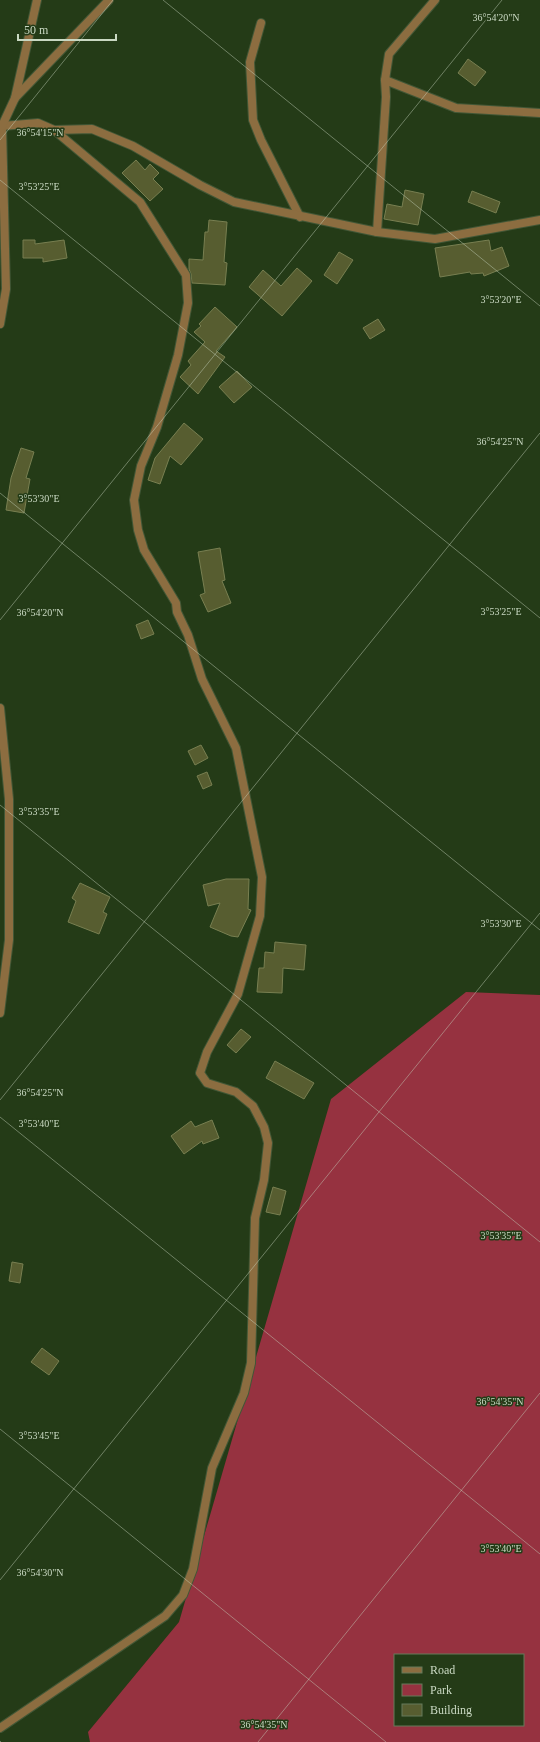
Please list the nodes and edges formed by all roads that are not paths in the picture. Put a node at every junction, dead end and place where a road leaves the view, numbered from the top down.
1 (37, 0) edge
2 (109, 0) edge
3 (435, 0) edge
4 (261, 24) dead end
5 (384, 80) junction
6 (16, 98) junction
7 (540, 113) edge
8 (1, 126) edge
9 (54, 130) junction
10 (300, 217) junction
11 (540, 220) edge
12 (377, 232) junction
13 (0, 324) edge
14 (0, 708) edge
15 (0, 1013) edge
16 (0, 1728) edge

1 - 6 street
2 - 6 street
3 - 5 street
4 - 10 street
5 - 7 street
5 - 12 street
6 - 8 street
8 - 9 street
8 - 13 street
9 - 10 street
9 - 16 street
10 - 12 street
11 - 12 street
14 - 15 street

